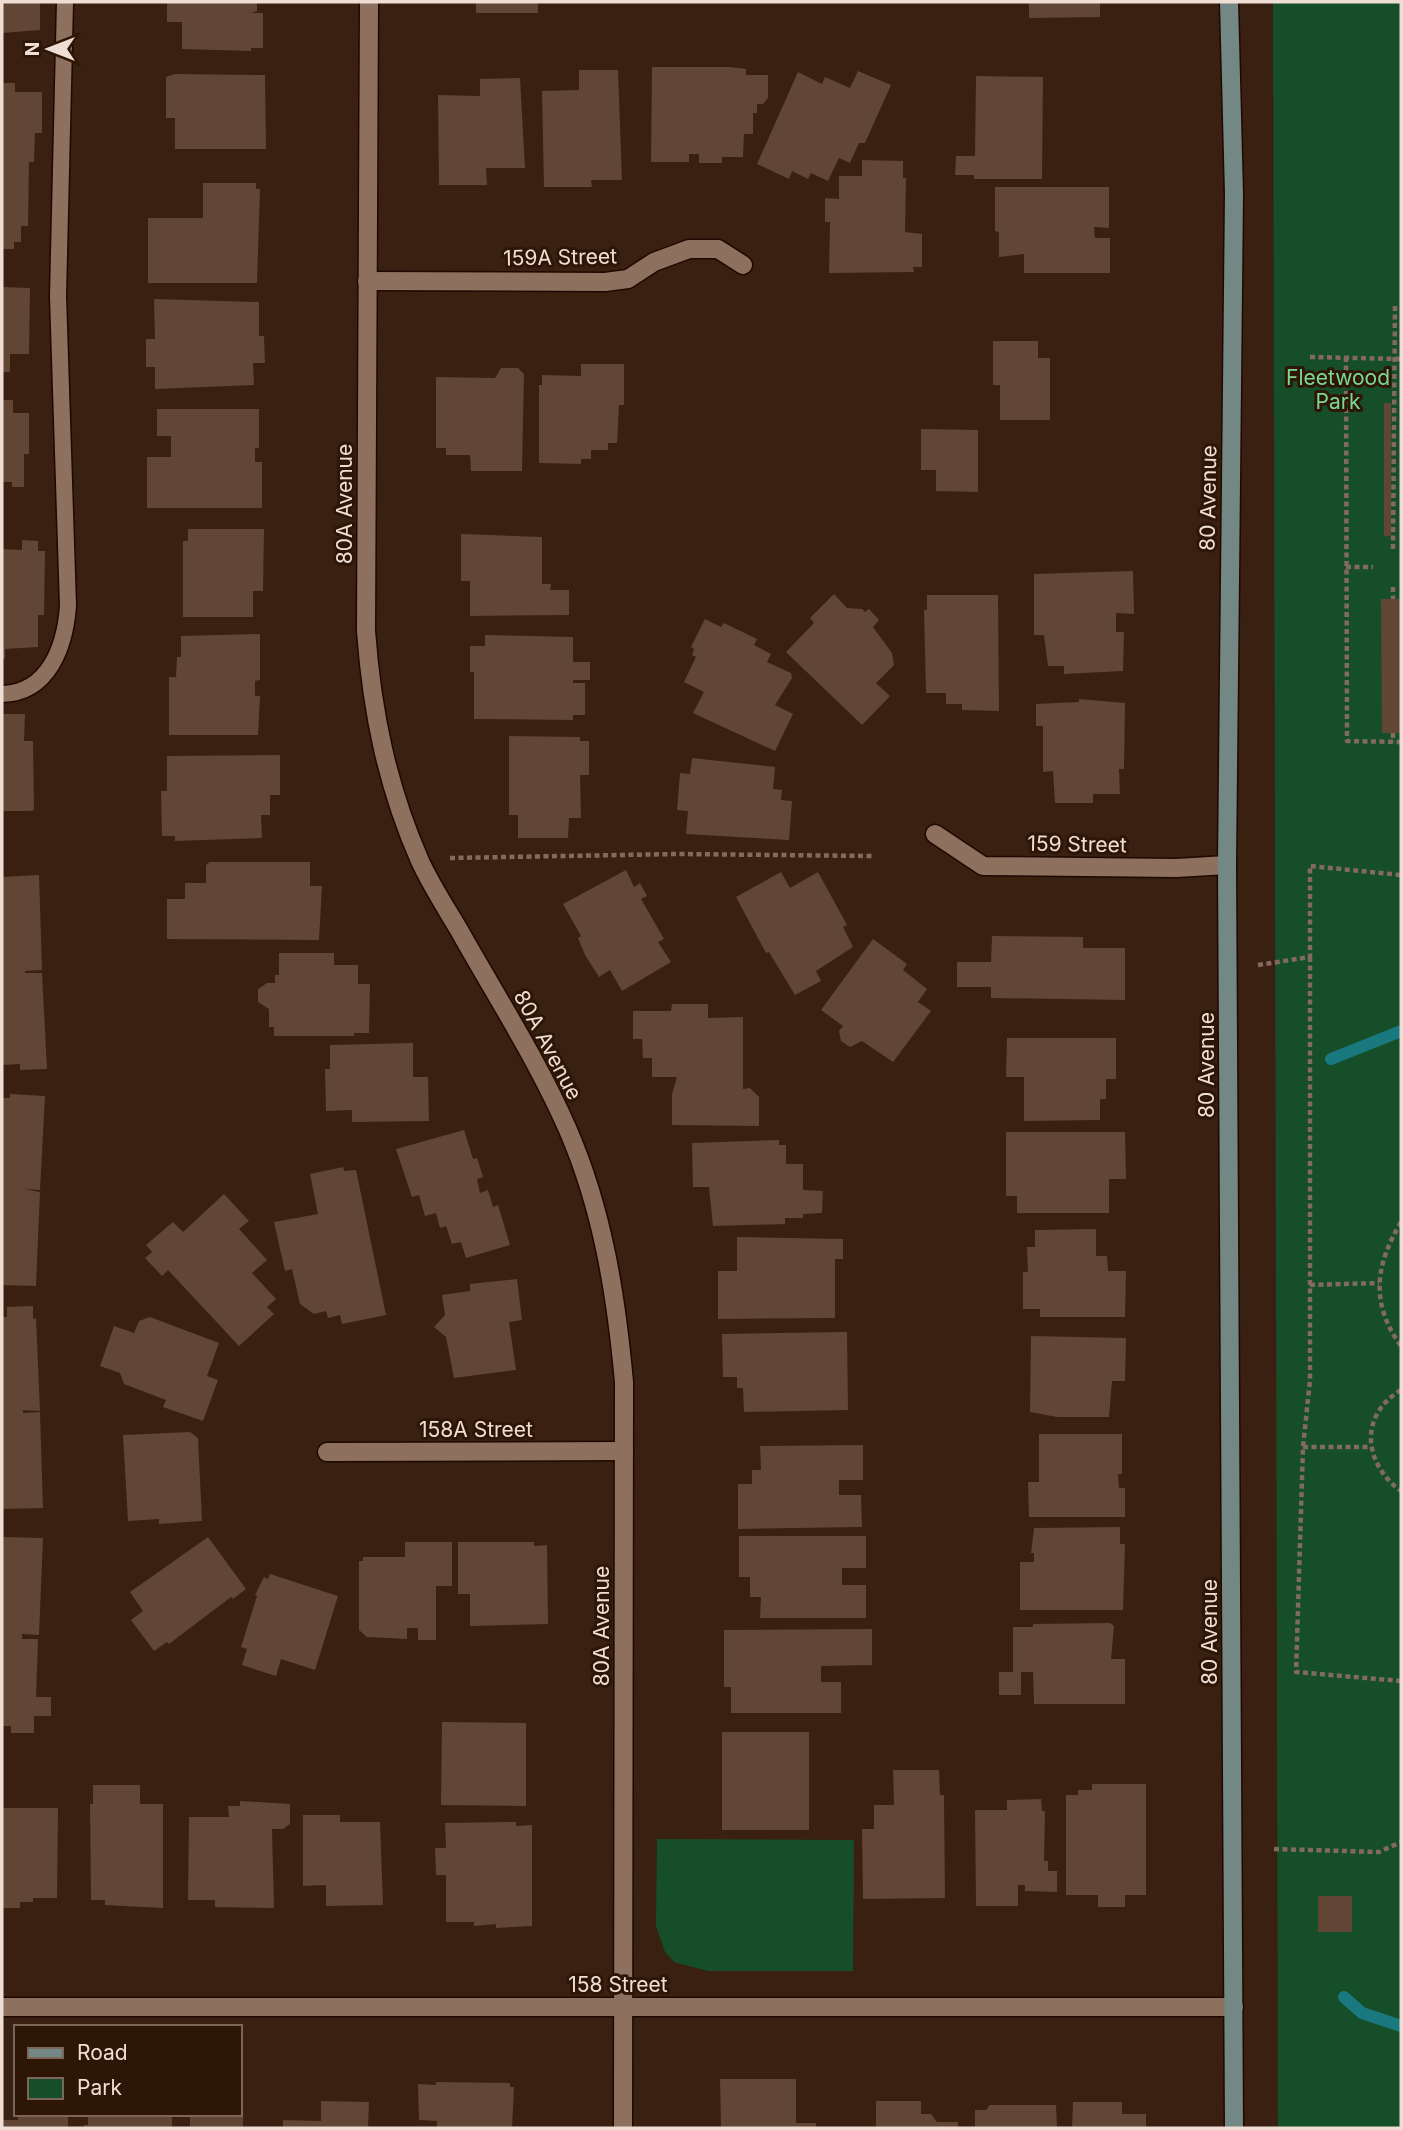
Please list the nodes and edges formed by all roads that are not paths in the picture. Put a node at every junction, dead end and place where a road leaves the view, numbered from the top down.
1 (65, 2) edge
2 (369, 2) edge
3 (1229, 2) edge
4 (743, 265) dead end
5 (366, 281) junction
6 (2, 694) edge
7 (935, 834) dead end
8 (1227, 865) junction
9 (624, 1451) junction
10 (327, 1452) dead end
11 (2, 2007) edge
12 (624, 2007) junction
13 (1234, 2007) junction
14 (623, 2128) edge
15 (1234, 2128) edge

1 - 6 lane
2 - 5 street, 80A Avenue
3 - 8 street, 80 Avenue
4 - 5 street, 159A Street
5 - 9 street, 80A Avenue
7 - 8 street, 159 Street
8 - 13 street, 80 Avenue
9 - 10 street, 158A Street
9 - 12 street, 80A Avenue
11 - 12 street, 158 Street
12 - 13 street, 158 Street
12 - 14 street, 80A Avenue
13 - 15 street, 80 Avenue

